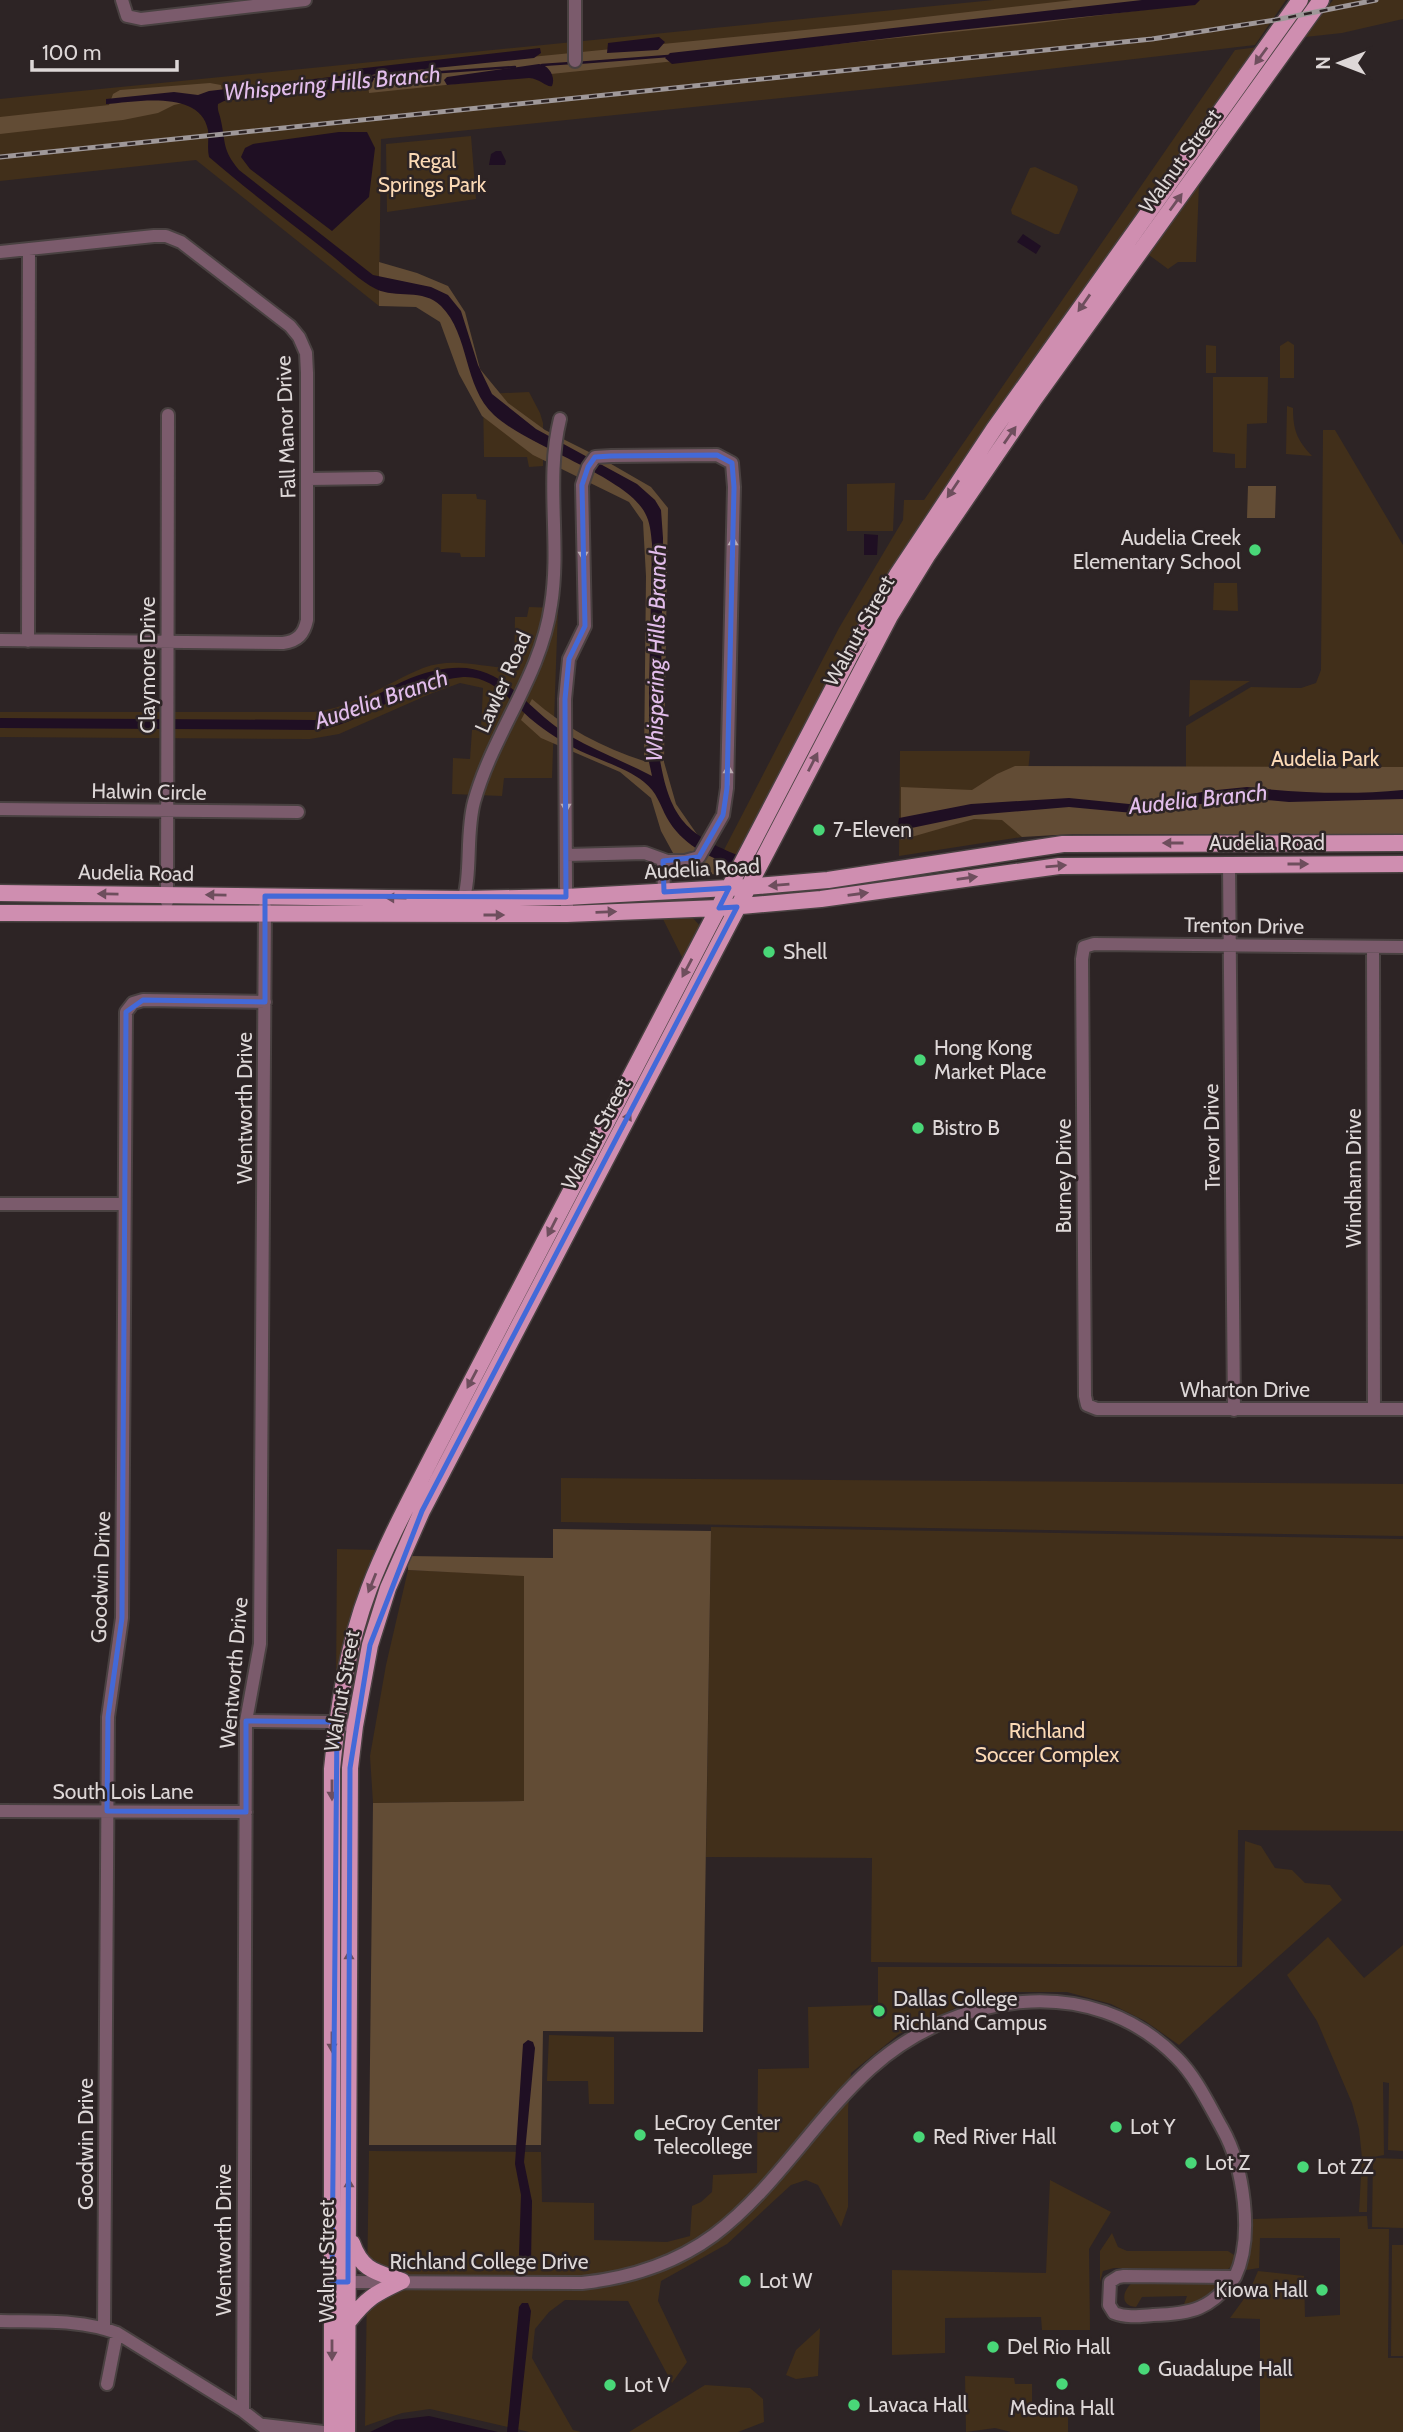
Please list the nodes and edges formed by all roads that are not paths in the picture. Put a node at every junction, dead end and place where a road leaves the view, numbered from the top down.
1 (122, 0) edge
2 (305, 0) edge
3 (575, 0) edge
4 (1300, 0) edge
5 (1321, 0) edge
6 (257, 2) edge
7 (575, 61) dead end
8 (1123, 248) junction
9 (29, 249) junction
10 (0, 252) edge
11 (1137, 257) junction
12 (168, 415) dead end
13 (560, 419) dead end
14 (377, 478) dead end
15 (308, 479) junction
16 (0, 640) edge
17 (29, 641) junction
18 (167, 642) junction
19 (0, 809) edge
20 (167, 811) junction
21 (298, 812) dead end
22 (1229, 843) junction
23 (1403, 843) edge
24 (566, 853) junction
25 (993, 855) junction
26 (663, 860) junction
27 (1229, 864) junction
28 (1403, 864) edge
29 (994, 874) junction
30 (738, 888) junction
31 (664, 892) junction
32 (0, 893) edge
33 (167, 895) junction
34 (265, 896) junction
35 (566, 897) junction
36 (465, 899) junction
37 (737, 907) junction
38 (719, 908) junction
39 (0, 913) edge
40 (167, 914) junction
41 (265, 914) junction
42 (567, 914) junction
43 (459, 915) junction
44 (1230, 945) junction
45 (1084, 947) joint
46 (1373, 947) junction
47 (1403, 947) edge
48 (265, 1002) junction
49 (580, 1172) junction
50 (595, 1181) junction
51 (0, 1204) edge
52 (124, 1204) junction
53 (511, 1323) junction
54 (1087, 1405) joint
55 (1374, 1409) junction
56 (1403, 1409) edge
57 (1234, 1410) junction
58 (433, 1453) junction
59 (422, 1511) junction
60 (246, 1721) junction
61 (337, 1722) junction
62 (355, 1726) junction
63 (0, 1811) edge
64 (107, 1811) junction
65 (246, 1812) junction
66 (349, 2232) junction
67 (1235, 2277) junction
68 (402, 2281) junction
69 (340, 2282) junction
70 (0, 2321) edge
71 (348, 2322) junction
72 (104, 2328) junction
73 (117, 2333) junction
74 (107, 2384) dead end
75 (243, 2411) junction
76 (267, 2429) edge
77 (323, 2432) edge
78 (332, 2432) edge
79 (347, 2432) edge

1 - 6 street
2 - 6 street
3 - 7 street
4 -> 8 main road, Walnut Street
11 -> 5 main road, Walnut Street
8 - 11 main road
8 -> 30 main road, Walnut Street
9 - 10 street, Fall Manor Drive
9 - 15 street, Fall Manor Drive
9 - 17 street
30 -> 11 main road, Walnut Street
12 - 18 street, Claymore Drive
13 - 36 street, Lawler Road
14 - 15 street
15 - 18 street, Fall Manor Drive
16 - 17 street
17 - 18 street
18 - 20 street, Claymore Drive
19 - 20 street, Halwin Circle
20 - 21 street, Halwin Circle
20 - 33 street, Claymore Drive
22 - 23 main road, Audelia Road
22 -> 25 main road, Audelia Road
22 - 27 main road
24 - 26 street
26 -> 24 street
24 - 35 street
25 - 29 main road
25 -> 30 main road, Audelia Road
26 - 31 street
27 -> 28 main road, Audelia Road
29 -> 27 main road, Audelia Road
27 - 44 street, Trevor Drive
37 -> 29 main road, Audelia Road
30 - 31 main road, Audelia Road
30 - 37 main road, Walnut Street
30 - 38 main road, Walnut Street
31 - 35 main road, Audelia Road
33 -> 32 main road, Audelia Road
34 -> 33 main road, Audelia Road
33 - 40 street, Claymore Drive
36 -> 34 main road, Audelia Road
34 - 41 street, Wentworth Drive
35 - 36 main road, Audelia Road
35 - 42 street
36 - 43 street, Lawler Road
37 - 38 main road, Audelia Road
50 -> 37 main road, Walnut Street
42 -> 38 main road, Audelia Road
38 -> 49 main road, Walnut Street
39 - 40 main road, Audelia Road
40 - 41 main road, Audelia Road
41 - 43 main road, Audelia Road
41 - 48 street, Wentworth Drive
43 -> 42 main road, Audelia Road
44 - 45 street, Trenton Drive
44 - 46 street, Trenton Drive
44 - 57 street, Trevor Drive
45 - 54 street, Burney Drive
46 - 47 street, Trenton Drive
46 - 55 street, Windham Drive
48 - 52 street, Goodwin Drive
48 - 60 street, Wentworth Drive
49 - 50 main road
49 -> 53 main road, Walnut Street
50 - 53 main road, Walnut Street
51 - 52 street
52 - 64 street, Goodwin Drive
53 -> 58 main road, Walnut Street
53 - 59 main road, Walnut Street
54 - 57 street, Wharton Drive
55 - 56 street, Wharton Drive
55 - 57 street, Wharton Drive
58 - 59 main road
58 -> 61 main road, Walnut Street
59 - 62 main road, Walnut Street
60 - 61 street
60 - 65 street, Wentworth Drive
61 - 62 street
61 -> 69 main road, Walnut Street
66 -> 62 main road, Walnut Street
63 - 64 street, South Lois Lane
64 - 65 street, South Lois Lane
64 - 72 street, Goodwin Drive
65 - 75 street, Wentworth Drive
66 - 68 main road
66 - 69 main road, Walnut Street
67 - 67 street, Richland College Drive
67 - 68 street, Richland College Drive
68 - 69 street, Richland College Drive
68 - 71 main road
69 - 71 main road, Walnut Street
69 -> 78 main road, Walnut Street
70 - 72 street
71 - 79 main road, Walnut Street
72 - 73 street
73 - 74 street
73 - 75 street
75 - 76 street
76 - 77 street

